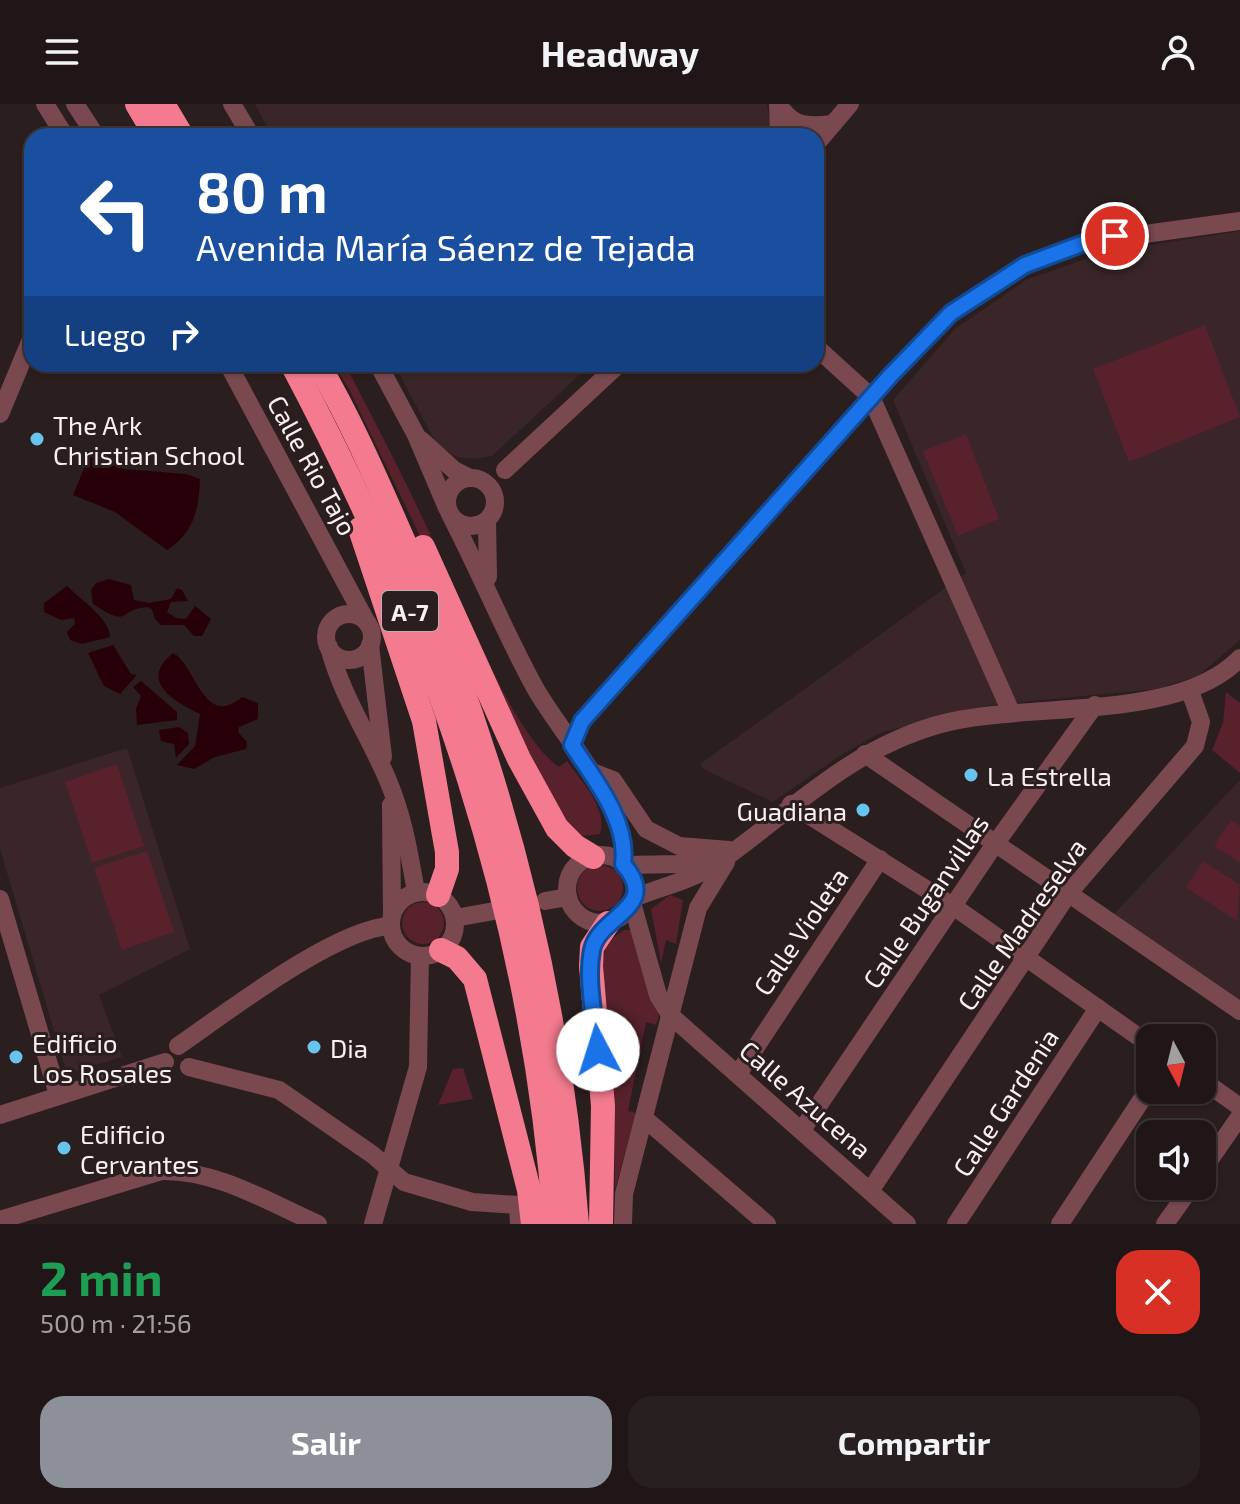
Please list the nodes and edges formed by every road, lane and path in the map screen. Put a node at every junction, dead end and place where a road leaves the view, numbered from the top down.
1 (45, 104) edge
2 (75, 104) edge
3 (137, 104) edge
4 (163, 104) edge
5 (232, 104) edge
6 (778, 104) edge
7 (850, 104) edge
8 (833, 124) junction
9 (60, 128) edge
10 (91, 128) edge
11 (151, 128) edge
12 (177, 128) edge
13 (246, 128) edge
14 (779, 128) edge
15 (824, 135) edge
16 (1240, 221) edge
17 (824, 354) edge
18 (24, 356) edge
19 (232, 372) edge
20 (296, 372) edge
21 (323, 372) edge
22 (382, 372) edge
23 (610, 372) edge
24 (871, 397) junction
25 (344, 407) junction
26 (0, 414) edge
27 (330, 435) junction
28 (416, 435) junction
29 (505, 470) junction
30 (472, 478) junction
31 (494, 494) junction
32 (449, 512) junction
33 (487, 521) junction
34 (352, 592) junction
35 (493, 599) junction
36 (339, 616) junction
37 (367, 623) junction
38 (370, 645) junction
39 (329, 647) junction
40 (1236, 670) edge
41 (1190, 691) junction
42 (1095, 705) junction
43 (1011, 712) junction
44 (572, 745) junction
45 (865, 754) junction
46 (589, 771) junction
47 (388, 781) junction
48 (791, 804) junction
49 (616, 819) junction
50 (996, 844) junction
51 (733, 848) junction
52 (595, 856) junction
53 (880, 859) junction
54 (624, 864) junction
55 (508, 867) junction
56 (680, 880) junction
57 (427, 893) junction
58 (1068, 894) junction
59 (568, 897) junction
60 (0, 899) edge
61 (633, 900) junction
62 (545, 901) dead end
63 (953, 906) junction
64 (698, 908) junction
65 (494, 911) dead end
66 (455, 918) junction
67 (391, 921) junction
68 (608, 923) junction
69 (524, 936) junction
70 (431, 953) junction
71 (1027, 957) junction
72 (1098, 1008) junction
73 (1240, 1011) edge
74 (670, 1015) junction
75 (1136, 1035) edge
76 (178, 1046) junction
77 (165, 1062) junction
78 (189, 1067) junction
79 (738, 1074) junction
80 (1216, 1090) edge
81 (58, 1095) junction
82 (1139, 1104) edge
83 (1240, 1107) edge
84 (0, 1115) edge
85 (1240, 1116) edge
86 (644, 1118) junction
87 (802, 1130) junction
88 (1216, 1151) edge
89 (389, 1167) junction
90 (870, 1191) junction
91 (1182, 1200) edge
92 (623, 1216) edge
93 (0, 1220) edge
94 (318, 1224) edge
95 (373, 1224) edge
96 (519, 1224) edge
97 (533, 1224) edge
98 (555, 1224) edge
99 (577, 1224) edge
100 (601, 1224) edge
101 (641, 1224) edge
102 (767, 1224) edge
103 (907, 1224) edge
104 (956, 1224) edge
105 (1060, 1224) edge
106 (1165, 1224) edge

1 - 9 street
2 - 10 street
3 - 11 highway
4 - 12 highway
5 - 13 street
6 - 8 street
6 - 14 street
7 - 8 street
8 - 15 street
16 - 24 street
17 - 24 street
18 - 26 street
19 - 34 street, Calle Rio Tajo
20 - 27 highway, A-7
21 - 25 highway, A-7
22 - 28 street
23 - 29 street
24 - 43 street
24 - 44 street
25 - 52 highway
25 - 55 highway, A-7
27 - 55 highway, A-7
27 - 57 highway
28 - 30 street
28 - 32 street
29 - 30 street
29 - 31 street
30 - 31 street
30 - 32 street
31 - 33 street
32 - 33 street
32 - 35 street
33 - 35 street
34 - 36 street
34 - 37 street, Calle Rio Tajo
35 - 44 street
36 - 37 street
36 - 39 street
37 - 38 street
38 - 39 street
38 - 47 street
39 - 47 street
40 - 41 street
41 - 42 street
41 - 58 street, Calle Madreselva
42 - 43 street
42 - 50 street, Calle Buganvillas
43 - 45 street
44 - 46 street
45 - 48 street
45 - 50 street
46 - 49 street
46 - 51 street
47 - 57 street
47 - 67 street
48 - 51 street
48 - 53 street
49 - 52 street
49 - 54 street
50 - 58 street
50 - 63 street, Calle Buganvillas
51 - 54 street
51 - 56 street
51 - 64 street
52 - 54 street
52 - 59 street
53 - 63 street
53 - 79 street, Calle Violeta
54 - 61 street
55 - 69 highway, A-7
56 - 61 street
56 - 64 street
57 - 66 street
57 - 67 street
58 - 71 street, Calle Madreselva
58 - 73 street
59 - 62 street
59 - 68 street
60 - 81 street
61 - 68 street
61 - 74 street
63 - 71 street
63 - 87 street, Calle Buganvillas
64 - 74 street
65 - 66 street
66 - 70 street
67 - 70 street
67 - 76 street
68 - 100 highway
69 - 98 highway, A-7
69 - 99 highway, A-7
70 - 89 street
70 - 97 highway
71 - 72 street
71 - 90 street, Calle Madreselva
72 - 75 street
72 - 104 street, Calle Gardenia
74 - 79 street, Calle Azucena
74 - 86 street
76 - 77 street
76 - 78 street
77 - 78 street
77 - 81 street
78 - 89 street
79 - 87 street, Calle Azucena
80 - 83 street
81 - 84 street
82 - 105 street
85 - 88 street
86 - 92 street
86 - 102 street
87 - 90 street, Calle Azucena
89 - 95 street
89 - 96 street
90 - 103 street, Calle Azucena
91 - 106 street
92 - 101 street
93 - 94 street

